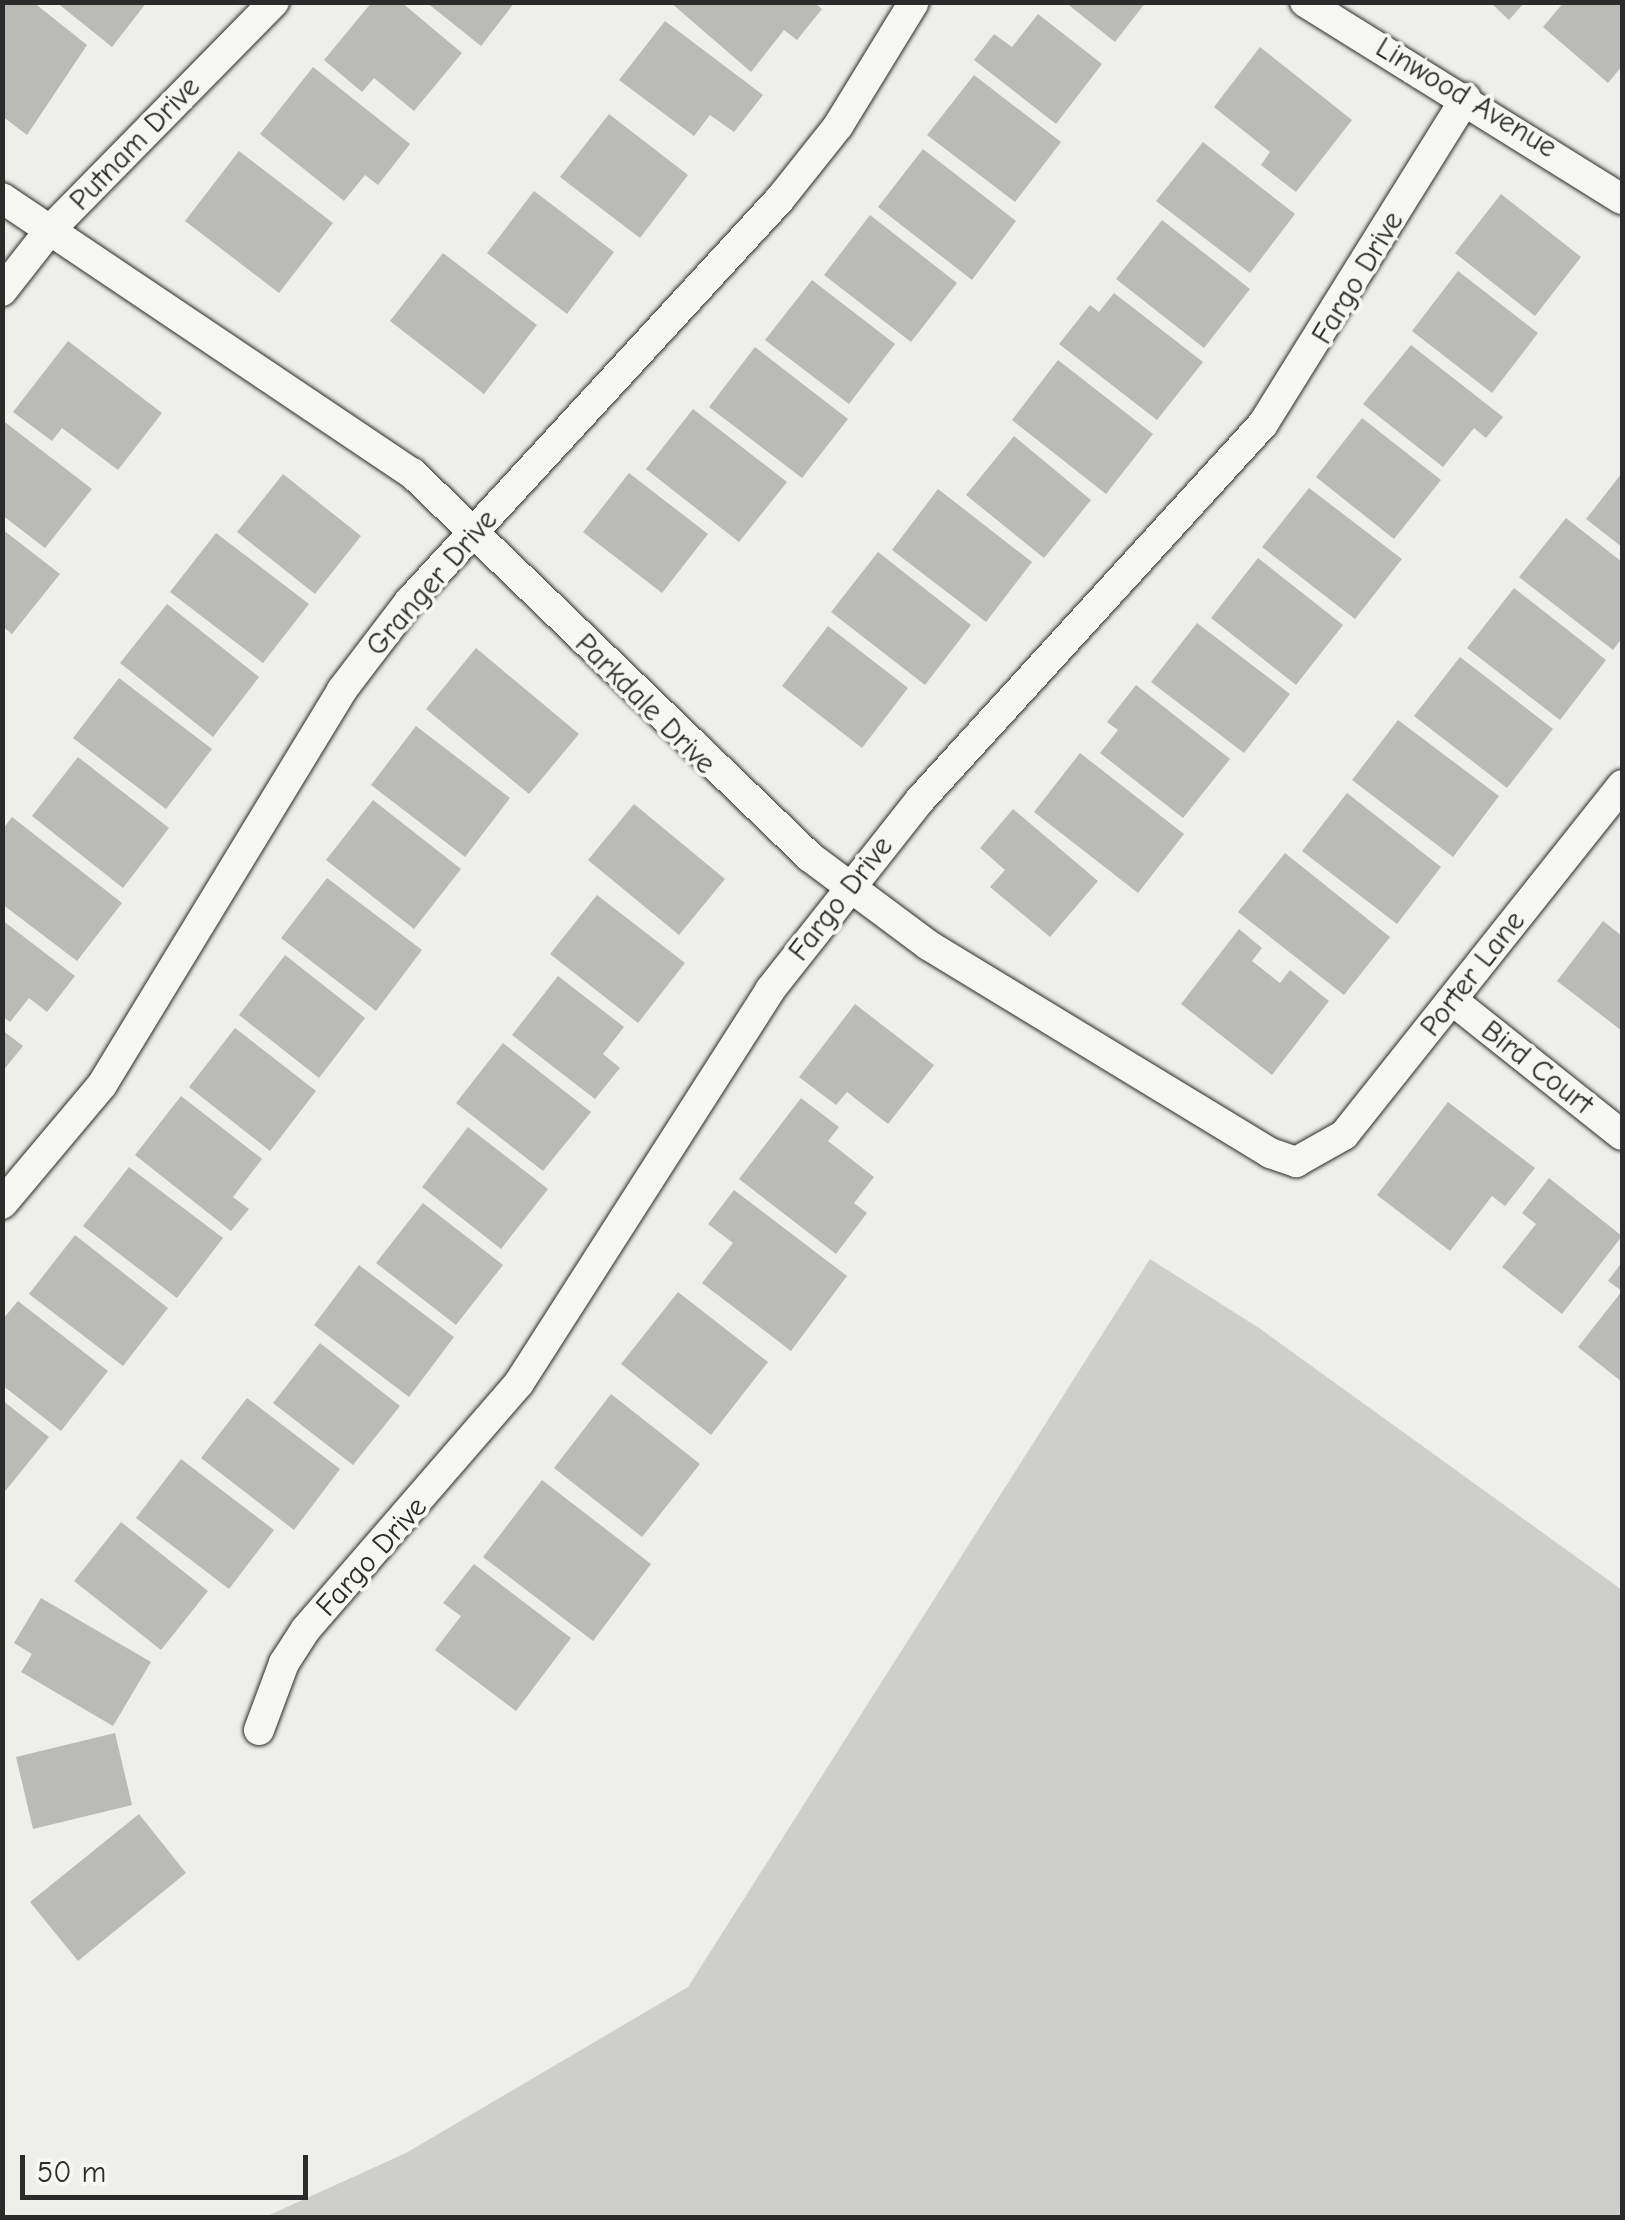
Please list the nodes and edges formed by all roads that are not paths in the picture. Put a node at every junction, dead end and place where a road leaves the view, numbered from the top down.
1 (274, 2) edge
2 (914, 2) edge
3 (1306, 2) edge
4 (1466, 98) junction
5 (2, 198) edge
6 (1622, 199) edge
7 (51, 230) junction
8 (2, 292) edge
9 (473, 534) junction
10 (1622, 785) edge
11 (850, 887) junction
12 (1452, 1000) junction
13 (1622, 1135) edge
14 (1316, 1155) joint
15 (2, 1204) edge
16 (259, 1730) dead end

1 - 7 street, Putnam Drive
2 - 9 street, Granger Drive
3 - 4 street, Linwood Avenue
4 - 6 street, Linwood Avenue
4 - 11 street, Fargo Drive
5 - 7 street, Parkdale Drive
7 - 8 street, Putnam Drive
7 - 9 street, Parkdale Drive
9 - 11 street, Parkdale Drive
9 - 15 street, Granger Drive
10 - 12 street, Porter Lane
11 - 14 street, Parkdale Drive
11 - 16 street, Fargo Drive
12 - 13 street, Bird Court
12 - 14 street, Porter Lane

